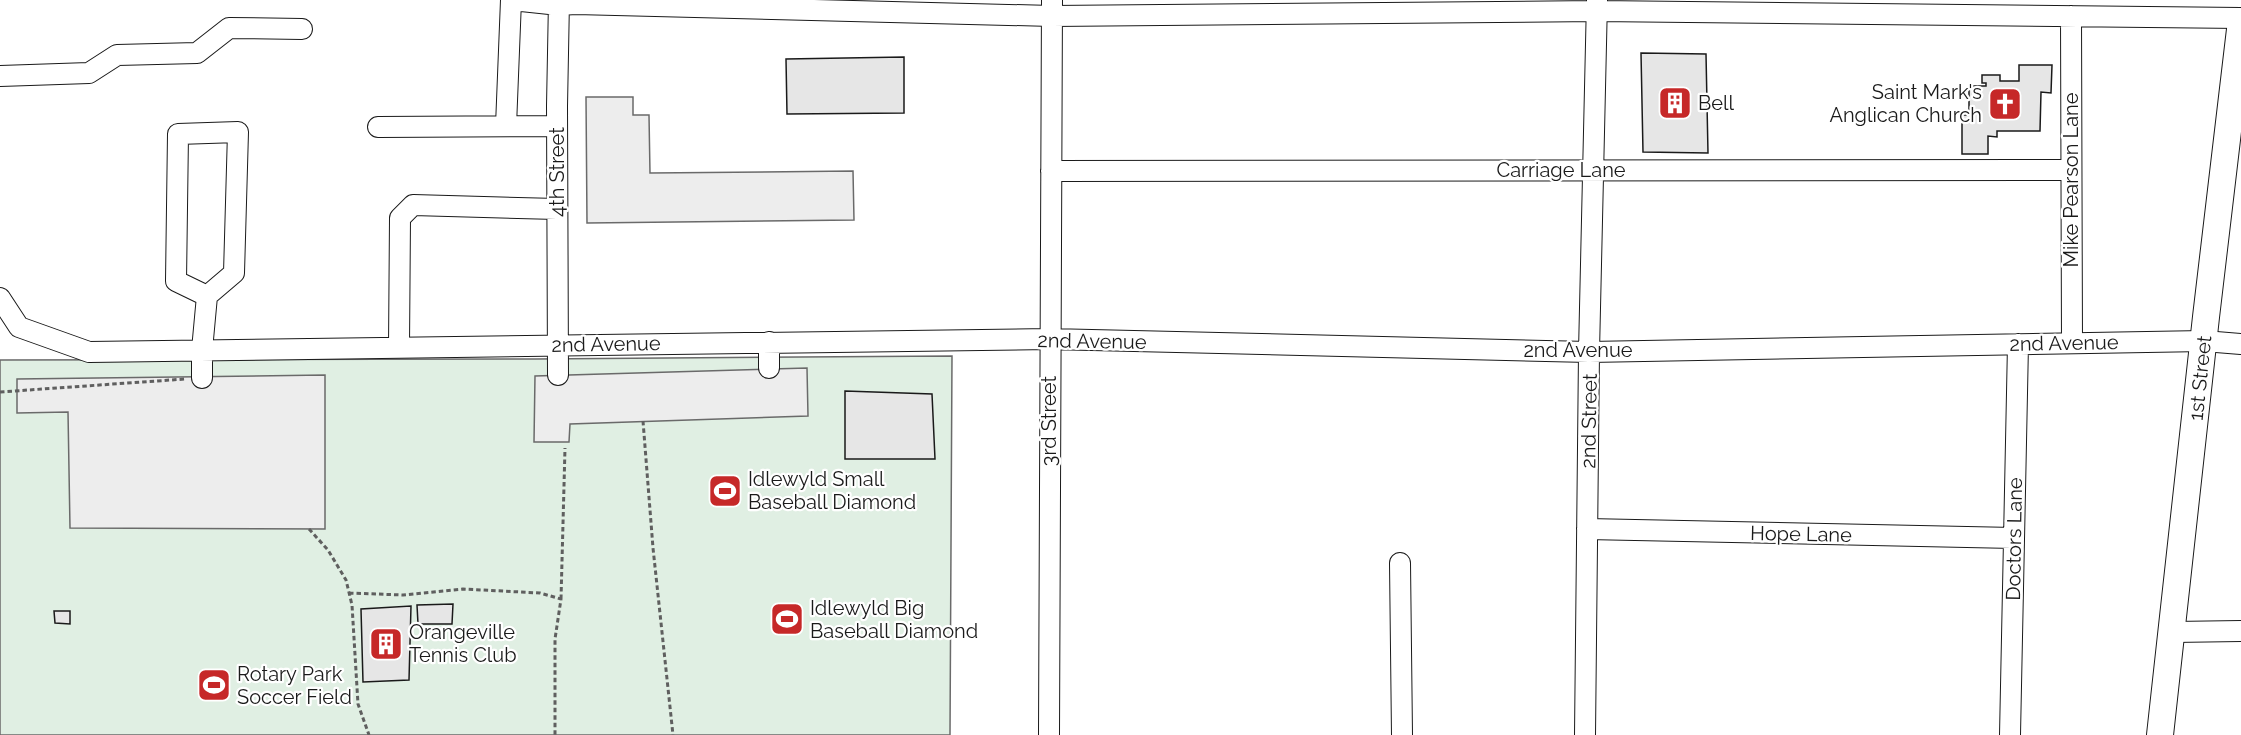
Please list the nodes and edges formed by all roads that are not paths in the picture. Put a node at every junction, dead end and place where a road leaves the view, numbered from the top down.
1 (512, 0) edge
2 (559, 2) edge
3 (718, 4) edge
4 (1597, 6) edge
5 (1052, 8) edge
6 (2071, 16) junction
7 (2241, 19) edge
8 (302, 29) dead end
9 (0, 76) edge
10 (506, 126) junction
11 (557, 126) junction
12 (378, 127) dead end
13 (1594, 170) junction
14 (2071, 170) junction
15 (1051, 171) junction
16 (557, 209) junction
17 (207, 296) junction
18 (0, 298) edge
19 (1049, 339) junction
20 (2204, 341) junction
21 (769, 342) junction
22 (2072, 343) junction
23 (2018, 344) junction
24 (2241, 344) edge
25 (557, 345) junction
26 (399, 347) junction
27 (202, 350) junction
28 (1589, 352) junction
29 (770, 368) dead end
30 (558, 375) dead end
31 (202, 378) road end
32 (1587, 529) junction
33 (2014, 538) junction
34 (1400, 562) dead end
35 (2241, 631) edge
36 (2173, 632) junction
37 (1049, 735) edge
38 (1402, 735) edge
39 (1585, 735) edge
40 (2010, 735) edge
41 (2160, 735) edge

1 - 2 street
1 - 10 street
2 - 3 street
2 - 11 street, 4th Street
3 - 5 street
4 - 5 street
4 - 6 street
4 - 13 street, 2nd Street
5 - 15 street, 3rd Street
6 - 7 street
6 - 14 street, Mike Pearson Lane
7 - 20 main road, 1st Street
8 - 9 street
10 - 11 street
10 - 12 street
11 - 16 street, 4th Street
13 - 14 street, Carriage Lane
13 - 15 street, Carriage Lane
13 - 28 street, 2nd Street
14 - 22 street, Mike Pearson Lane
15 - 19 street, 3rd Street
16 - 25 street, 4th Street
16 - 26 street
17 - 17 street
17 - 27 street
18 - 27 street, 2nd Avenue
19 - 21 street, 2nd Avenue
19 - 28 street, 2nd Avenue
19 - 37 street, 3rd Street
20 - 22 street, 2nd Avenue
20 - 24 street, 2nd Avenue
20 - 36 main road, 1st Street
21 - 25 street, 2nd Avenue
21 - 29 street
22 - 23 street, 2nd Avenue
23 - 28 street, 2nd Avenue
23 - 33 street, Doctors Lane
25 - 26 street, 2nd Avenue
25 - 30 street, 4th Street
26 - 27 street, 2nd Avenue
27 - 31 street
28 - 32 street, 2nd Street
32 - 33 street, Hope Lane
32 - 39 street, 2nd Street
33 - 40 street, Doctors Lane
34 - 38 street
35 - 36 street
36 - 41 main road, 1st Street

